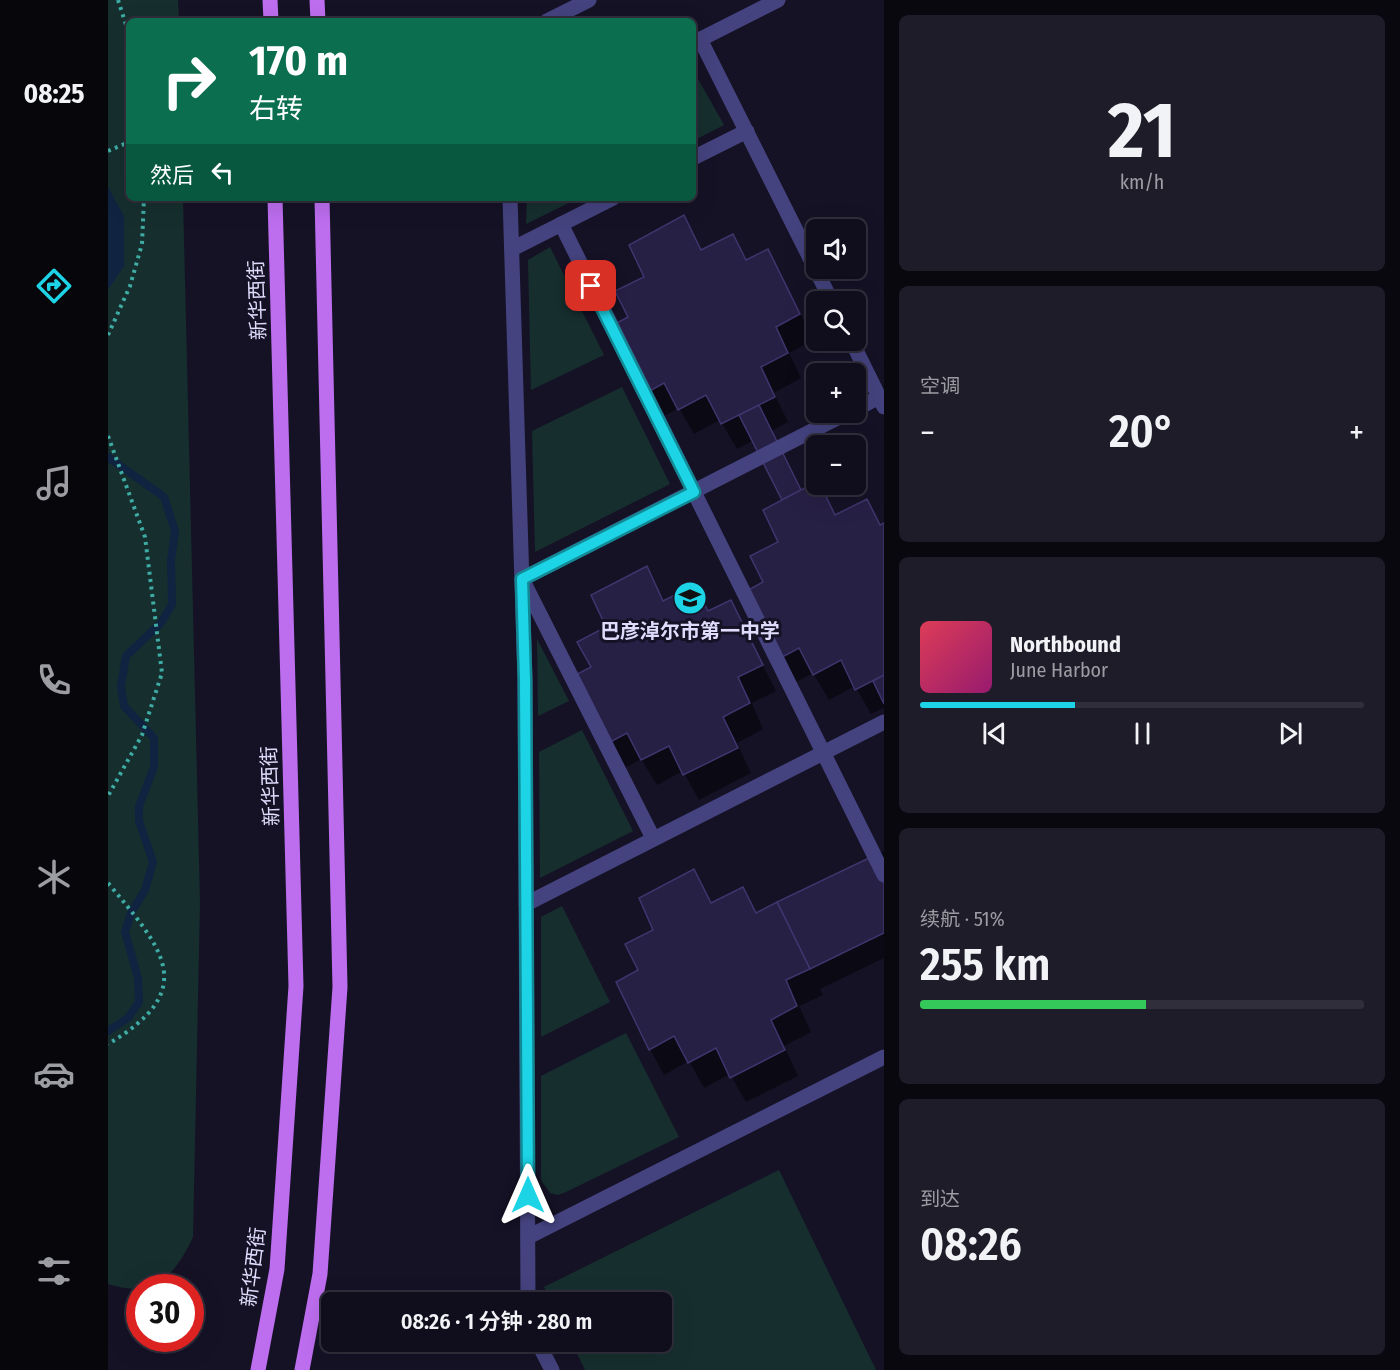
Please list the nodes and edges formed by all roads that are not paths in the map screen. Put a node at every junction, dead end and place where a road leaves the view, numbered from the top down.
1 (270, 0) edge
2 (317, 0) edge
3 (589, 0) edge
4 (778, 0) edge
5 (271, 18) edge
6 (318, 18) edge
7 (553, 18) edge
8 (697, 41) edge
9 (747, 131) junction
10 (696, 156) edge
11 (275, 201) edge
12 (322, 201) edge
13 (510, 201) edge
14 (607, 201) edge
15 (561, 224) junction
16 (512, 249) junction
17 (827, 291) edge
18 (856, 351) edge
19 (882, 402) edge
20 (866, 407) edge
21 (828, 423) edge
22 (694, 492) junction
23 (522, 579) junction
24 (884, 722) edge
25 (823, 752) junction
26 (653, 838) junction
27 (884, 875) edge
28 (526, 904) junction
29 (884, 1057) edge
30 (528, 1237) junction
31 (528, 1292) edge
32 (543, 1352) edge
33 (258, 1370) edge
34 (302, 1370) edge
35 (552, 1370) edge

1 - 5 main road
2 - 6 main road
3 - 7 street
4 - 8 street
8 - 9 street
9 - 10 street
9 - 17 street
11 - 33 main road, 新华西街
12 - 34 main road
13 - 16 street
14 - 15 street
15 - 16 street
15 - 22 street
16 - 23 street
18 - 19 street
19 - 20 street
21 - 22 street
22 - 23 street
22 - 25 street
23 - 26 street
23 - 28 street
24 - 25 street
25 - 26 street
25 - 27 street
26 - 28 street
28 - 30 street
29 - 30 street
30 - 31 street
32 - 35 street

